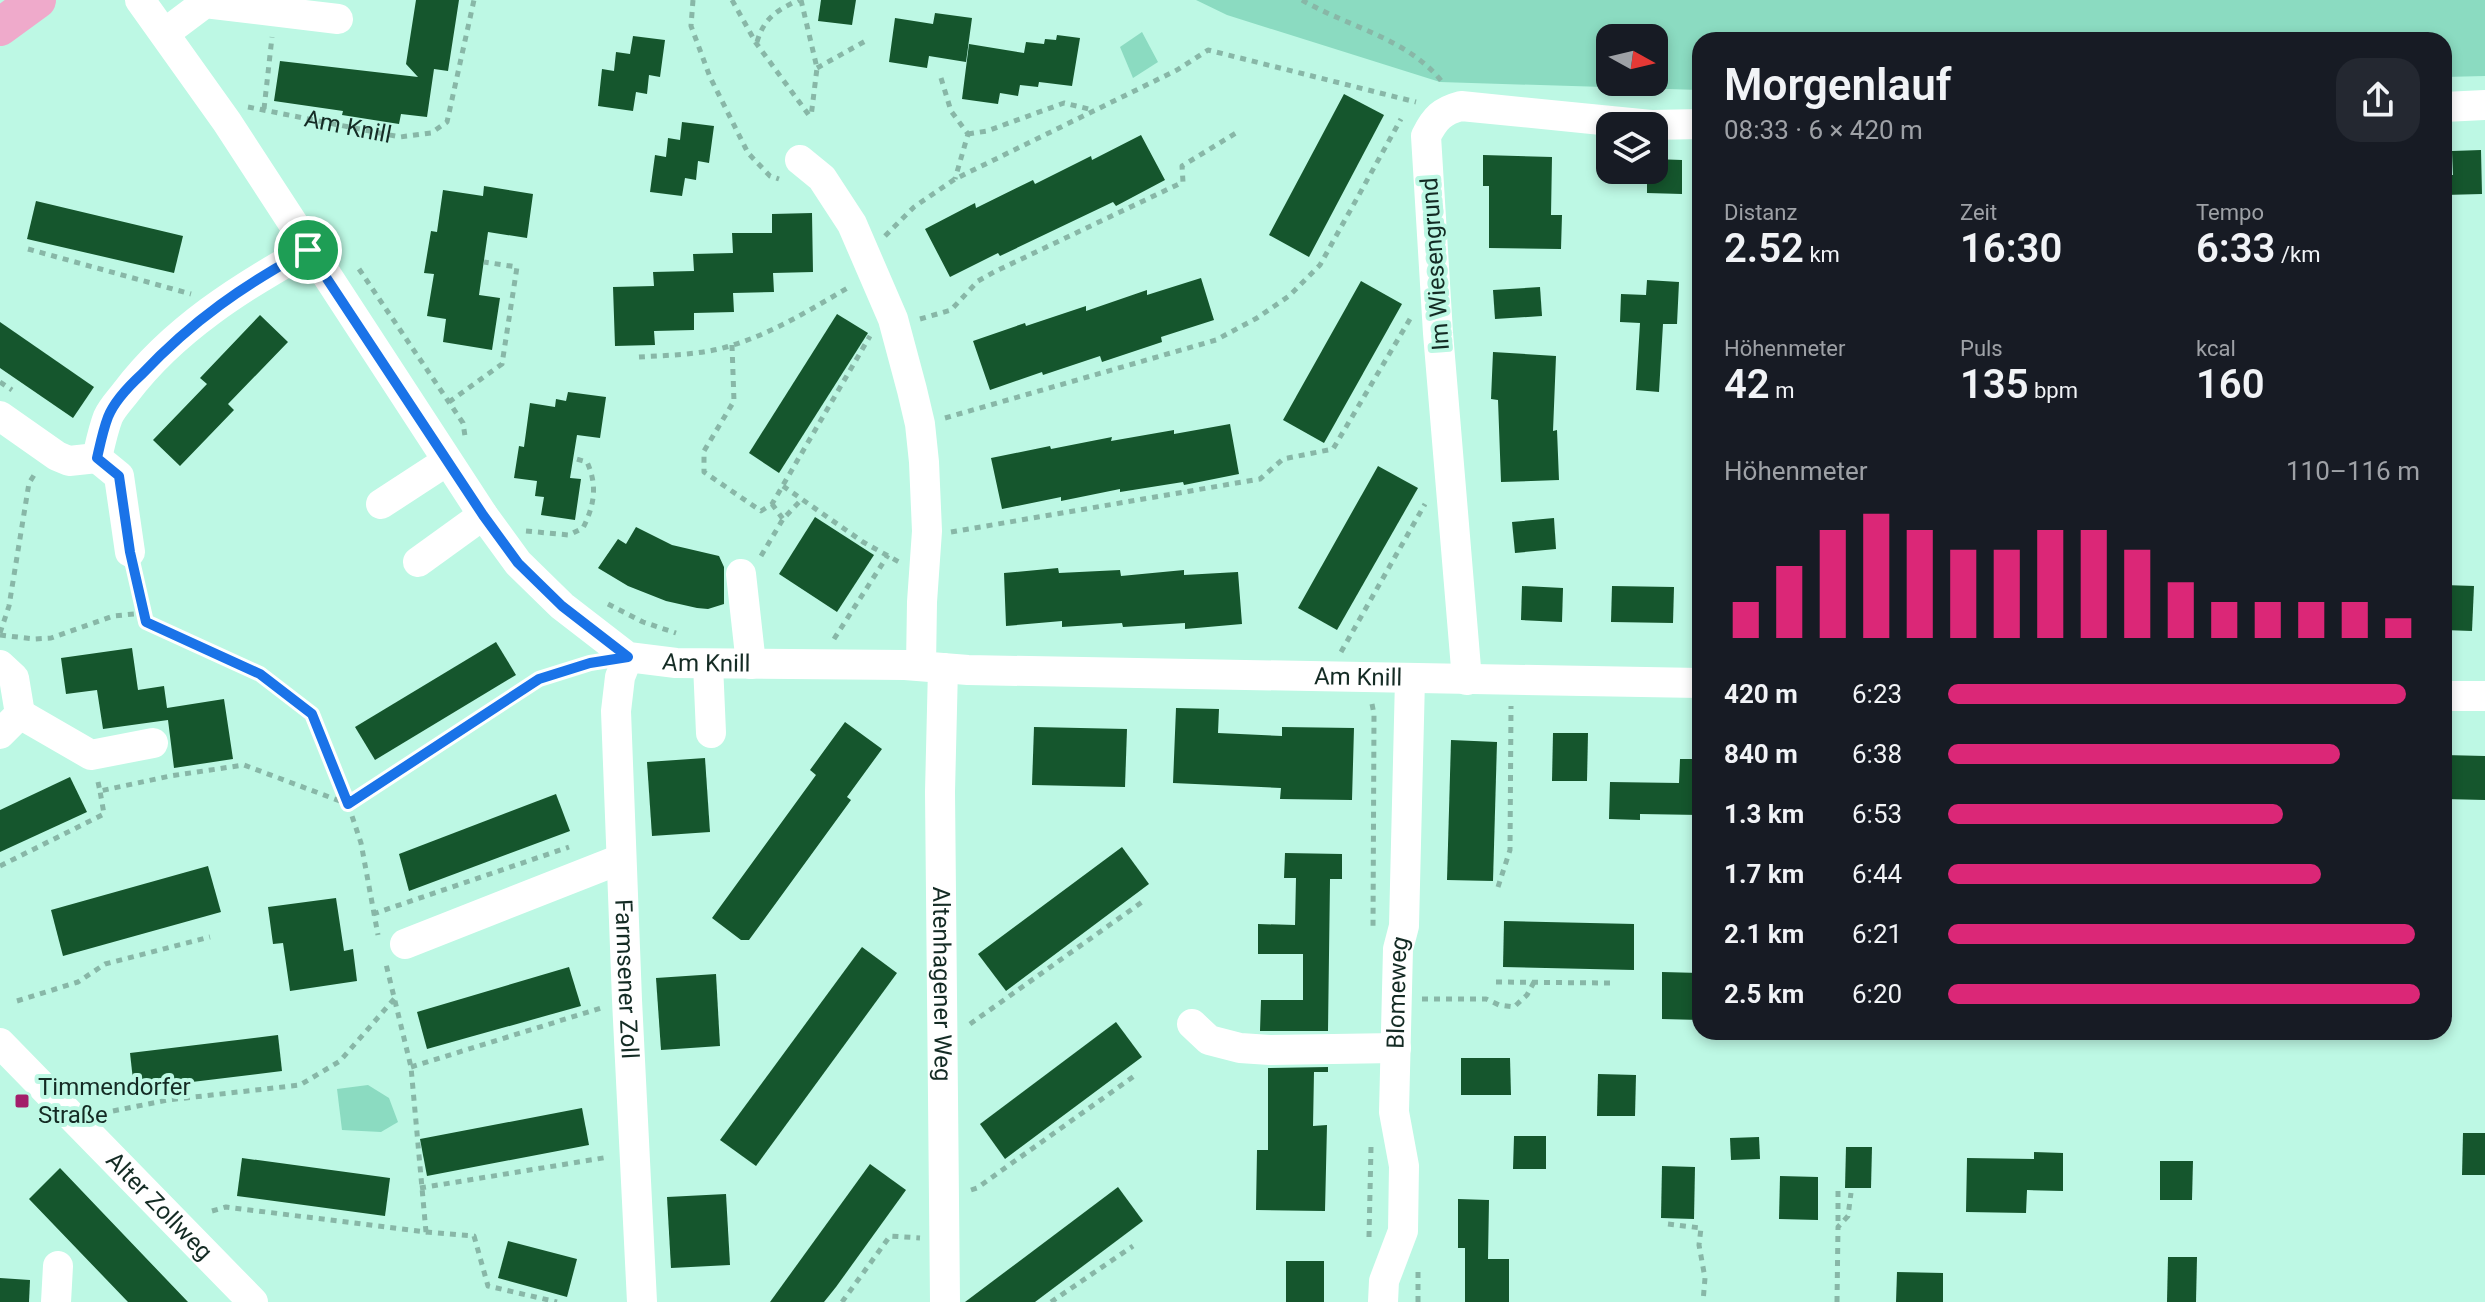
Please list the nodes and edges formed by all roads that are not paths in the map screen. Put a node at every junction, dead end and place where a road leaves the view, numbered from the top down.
1 (37, 0) edge
2 (140, 0) edge
3 (338, 19) dead end
4 (0, 27) edge
5 (165, 33) junction
6 (2485, 105) edge
7 (2452, 107) edge
8 (1692, 124) edge
9 (800, 160) dead end
10 (308, 250) junction
11 (0, 416) edge
12 (456, 449) junction
13 (97, 458) junction
14 (381, 504) dead end
15 (483, 515) junction
16 (130, 552) road end
17 (418, 562) dead end
18 (745, 577) road end
19 (628, 657) junction
20 (732, 664) junction
21 (0, 665) edge
22 (932, 667) junction
23 (1410, 679) junction
24 (1467, 680) junction
25 (1692, 683) edge
26 (2452, 696) edge
27 (2485, 696) edge
28 (10, 724) edge
29 (711, 733) dead end
30 (153, 743) dead end
31 (621, 859) junction
32 (390, 947) road end
33 (1192, 1024) dead end
34 (0, 1043) edge
35 (1396, 1048) junction
36 (58, 1266) dead end
37 (56, 1302) edge
38 (253, 1302) edge
39 (642, 1302) edge
40 (945, 1302) edge
41 (1383, 1302) edge

1 - 4 main road
2 - 5 street, Am Knill
3 - 5 street
5 - 10 street, Am Knill
6 - 7 street
8 - 24 street, Im Wiesengrund
9 - 22 street
10 - 12 street, Am Knill
10 - 13 street
11 - 13 street
12 - 14 street
12 - 15 street, Am Knill
13 - 16 street
15 - 17 street
15 - 19 street, Am Knill
18 - 20 street
19 - 20 street, Am Knill
19 - 31 street, Farmsener Zoll
20 - 22 street, Am Knill
20 - 29 street
21 - 28 street
22 - 23 street, Am Knill
22 - 40 street, Altenhagener Weg
23 - 24 street, Am Knill
23 - 35 street, Blomeweg
24 - 25 street, Am Knill
26 - 27 street
28 - 30 street
31 - 32 street
31 - 39 street, Farmsener Zoll
33 - 35 street
34 - 38 street, Alter Zollweg
35 - 41 street, Blomeweg
36 - 37 street

